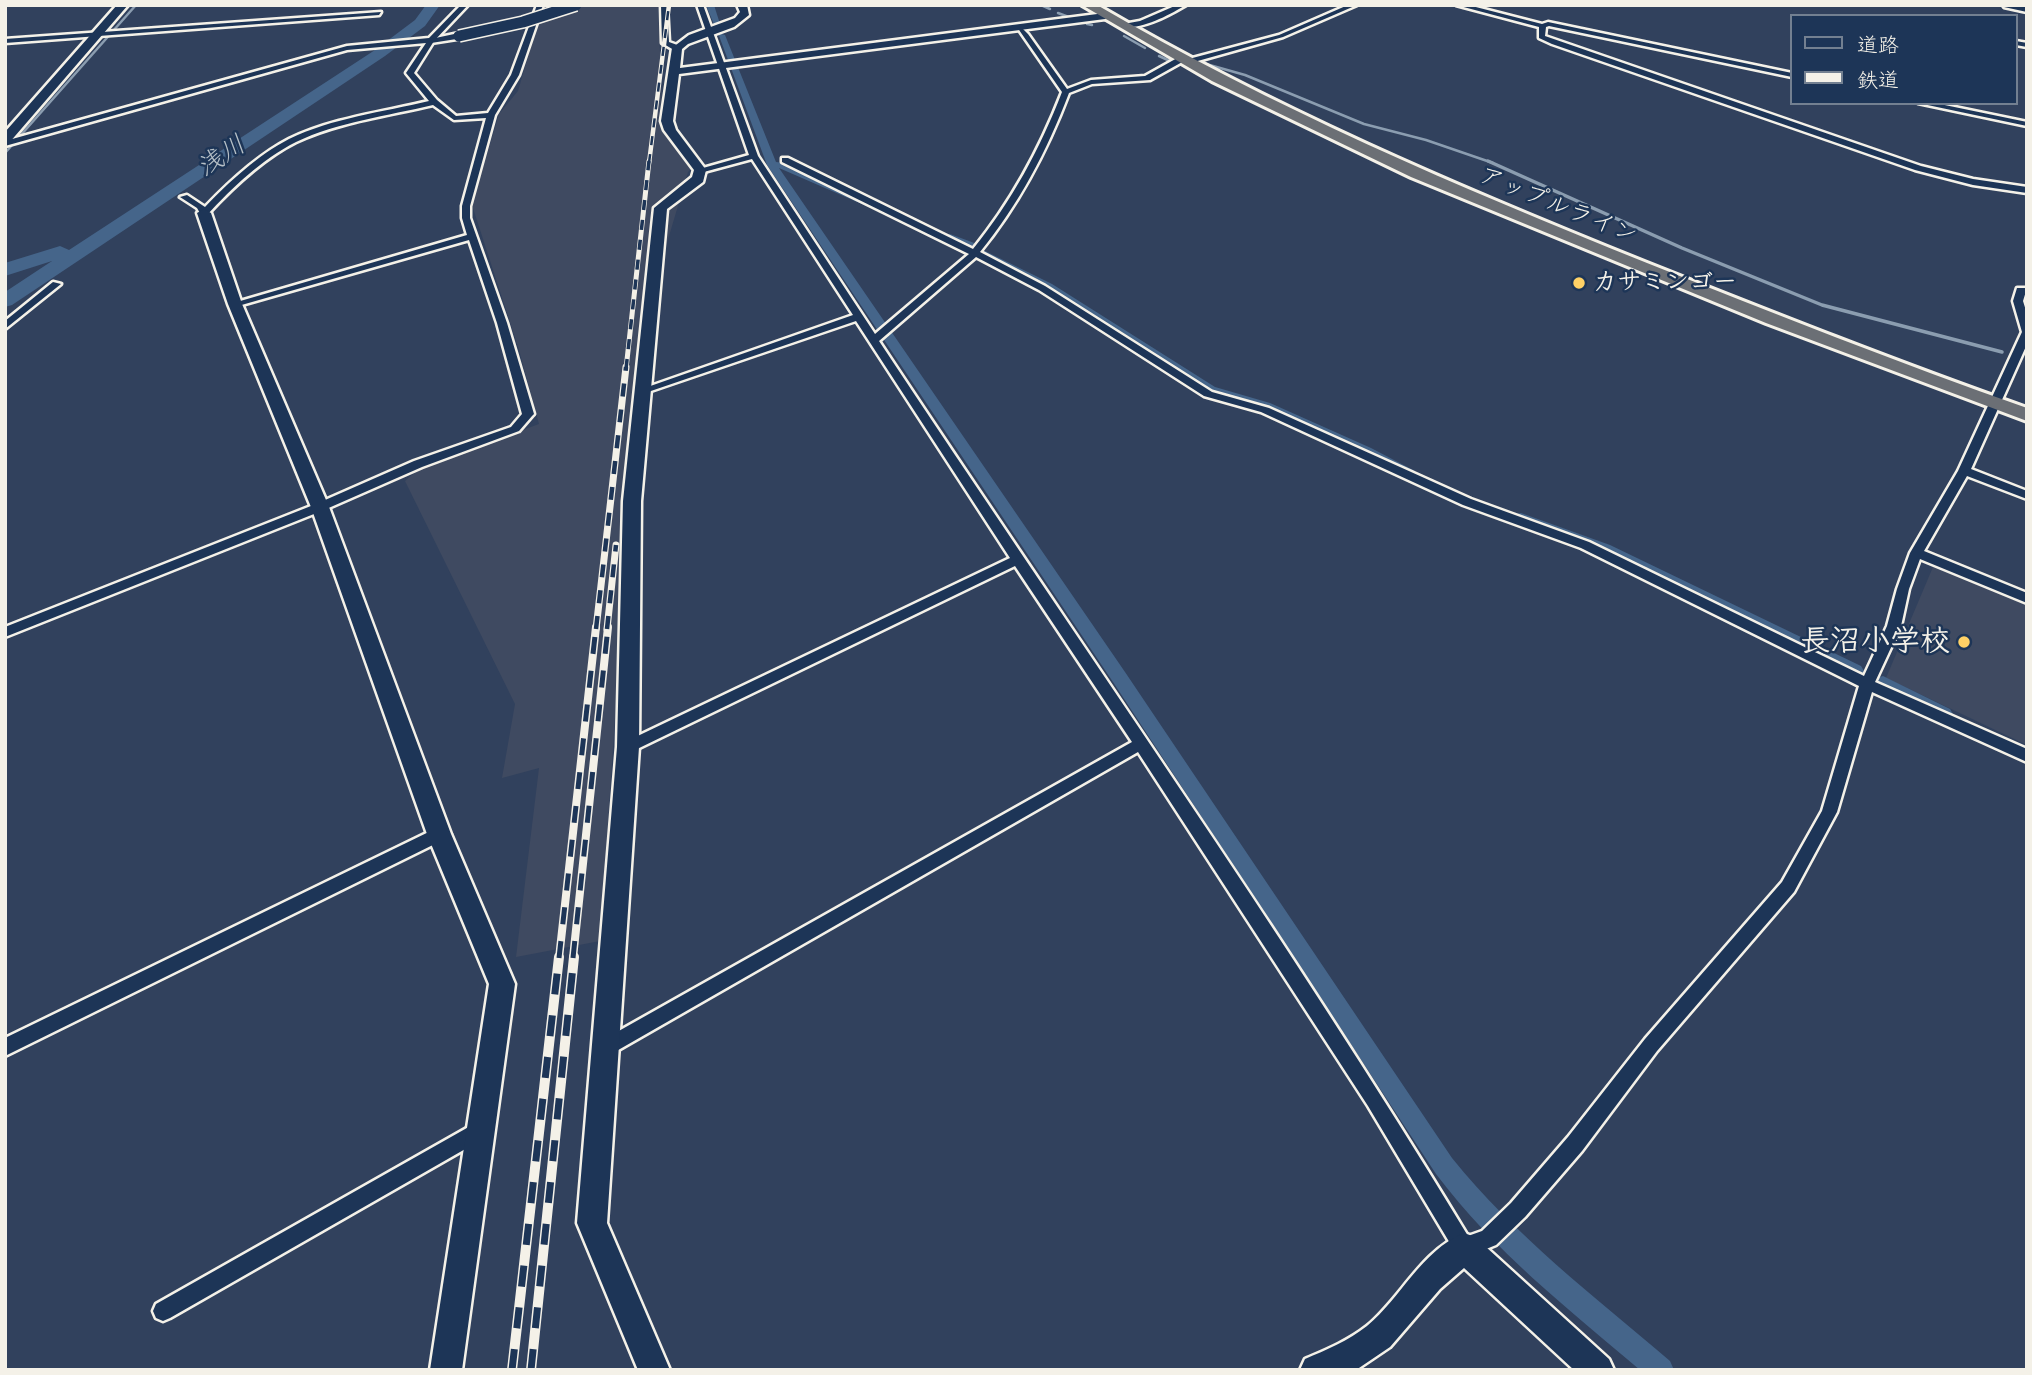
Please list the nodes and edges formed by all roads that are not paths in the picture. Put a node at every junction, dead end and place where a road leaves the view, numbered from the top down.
1 (123, 5) edge
2 (465, 5) edge
3 (540, 5) edge
4 (576, 5) edge
5 (664, 5) edge
6 (700, 5) edge
7 (742, 5) edge
8 (1088, 5) edge
9 (1182, 5) edge
10 (1354, 5) edge
11 (1459, 5) edge
12 (2008, 5) edge
13 (2027, 9) edge
14 (379, 13) dead end
15 (1105, 16) junction
16 (1121, 25) junction
17 (1543, 26) junction
18 (1019, 28) junction
19 (711, 31) junction
20 (96, 36) junction
21 (431, 40) junction
22 (5, 41) edge
23 (677, 48) junction
24 (1185, 61) junction
25 (725, 66) junction
26 (672, 72) junction
27 (1790, 75) edge
28 (1066, 92) junction
29 (434, 102) junction
30 (1932, 105) edge
31 (491, 116) junction
32 (2027, 124) edge
33 (5, 142) edge
34 (754, 156) junction
35 (785, 160) dead end
36 (700, 170) junction
37 (2027, 190) edge
38 (184, 197) dead end
39 (204, 213) junction
40 (474, 236) junction
41 (974, 254) junction
42 (56, 284) dead end
43 (2027, 291) edge
44 (235, 304) junction
45 (858, 317) junction
46 (10, 319) edge
47 (877, 338) junction
48 (644, 390) junction
49 (1995, 404) junction
50 (2027, 415) edge
51 (1964, 471) junction
52 (2027, 495) edge
53 (320, 507) junction
54 (1916, 553) junction
55 (1017, 560) junction
56 (2027, 598) edge
57 (5, 632) edge
58 (1867, 684) junction
59 (1141, 744) junction
60 (628, 747) junction
61 (2027, 756) edge
62 (439, 834) junction
63 (5, 1047) edge
64 (607, 1047) junction
65 (482, 1128) junction
66 (1476, 1243) junction
67 (163, 1311) dead end
68 (446, 1370) edge
69 (654, 1370) edge
70 (1316, 1370) edge
71 (1598, 1370) edge

1 - 20 street
2 - 21 street
3 - 31 street
4 - 21 street, bridge
5 - 23 street
6 - 19 street
7 - 19 street
8 - 15 highway, アップルライン
9 - 16 street
10 - 24 street
11 - 17 street
12 - 13 street
14 - 20 street
15 - 16 highway, アップルライン
15 - 18 street
16 - 24 highway, アップルライン
17 - 27 street
17 - 37 street
18 - 25 street
18 - 28 street
19 - 23 street
19 - 25 street
20 - 22 street
20 - 33 street
21 - 29 street
21 - 33 street
23 - 26 street
24 - 28 street
24 - 49 highway, アップルライン
25 - 26 street
25 - 34 street
26 - 36 street
28 - 41 street
29 - 31 street
29 - 39 street
30 - 32 street
31 - 40 street
34 - 36 street
34 - 45 street
35 - 41 street
36 - 48 street
38 - 39 street
39 - 44 street
40 - 44 street
40 - 53 street
41 - 47 street
41 - 58 street
42 - 46 street
43 - 49 street
44 - 53 street
45 - 47 street
45 - 48 street
47 - 55 street
48 - 60 street
49 - 50 highway, アップルライン
49 - 51 street
51 - 52 street
51 - 54 street
53 - 57 street
53 - 62 street
54 - 56 street
54 - 58 street
55 - 59 street
55 - 60 street
58 - 61 street
58 - 66 street
59 - 64 street
59 - 66 street
60 - 64 street
62 - 63 street
62 - 65 street
64 - 69 street
65 - 67 street
65 - 68 street
66 - 70 street
66 - 71 street

